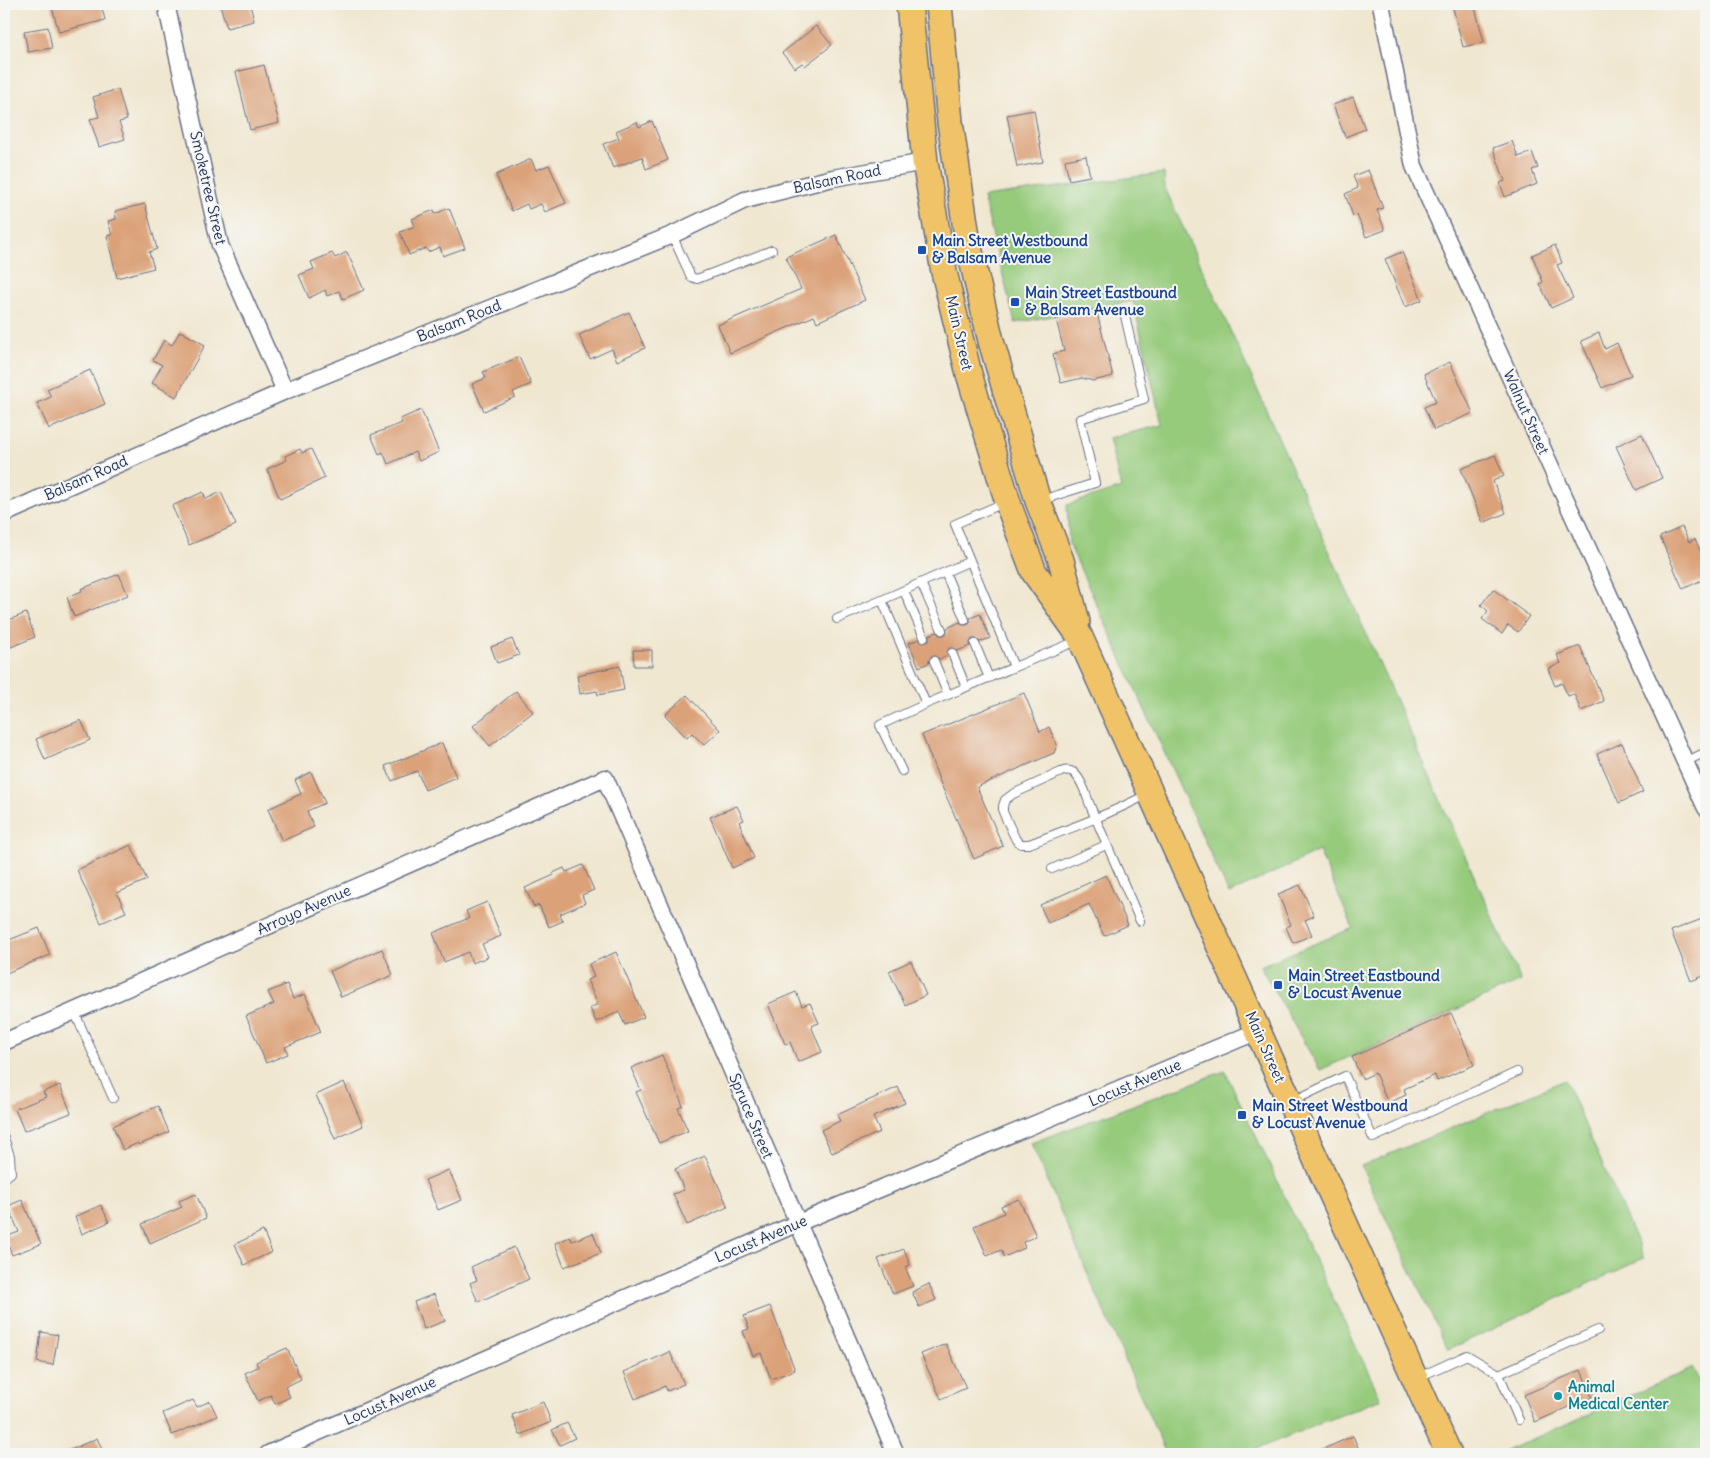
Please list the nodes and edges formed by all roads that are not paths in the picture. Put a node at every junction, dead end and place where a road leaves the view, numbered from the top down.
1 (166, 4) edge
2 (908, 4) edge
3 (939, 4) edge
4 (1381, 4) edge
5 (925, 162) junction
6 (672, 235) junction
7 (772, 250) dead end
8 (1125, 316) dead end
9 (991, 341) junction
10 (285, 391) junction
11 (1038, 501) junction
12 (1008, 502) junction
13 (4, 514) edge
14 (970, 561) junction
15 (945, 572) junction
16 (921, 583) junction
17 (904, 591) junction
18 (882, 600) junction
19 (838, 619) dead end
20 (965, 620) dead end
21 (942, 630) dead end
22 (924, 637) dead end
23 (1081, 639) junction
24 (975, 644) dead end
25 (952, 653) dead end
26 (934, 661) dead end
27 (1014, 667) junction
28 (988, 678) junction
29 (966, 687) junction
30 (948, 695) junction
31 (926, 704) junction
32 (1706, 752) edge
33 (1685, 762) junction
34 (902, 771) dead end
35 (605, 778) joint
36 (1150, 793) junction
37 (1706, 808) edge
38 (1095, 818) junction
39 (1106, 845) junction
40 (1052, 869) dead end
41 (1140, 921) dead end
42 (74, 1011) junction
43 (1258, 1032) junction
44 (4, 1042) edge
45 (1517, 1072) dead end
46 (113, 1098) dead end
47 (1290, 1103) junction
48 (4, 1138) edge
49 (4, 1178) edge
50 (798, 1223) junction
51 (1598, 1330) dead end
52 (1499, 1374) junction
53 (1415, 1379) junction
54 (1519, 1420) dead end
55 (268, 1454) edge
56 (896, 1454) edge
57 (1449, 1454) edge

1 - 10 street, Smoketree Street
2 - 5 main road, Main Street
3 - 9 main road, Main Street
4 - 33 street, Walnut Street
5 - 6 street, Balsam Road
5 - 9 main road
5 - 12 main road, Main Street
6 - 7 lane
6 - 10 street, Balsam Road
8 - 11 lane
9 - 11 main road, Main Street
10 - 13 street, Balsam Road
11 - 23 main road, Main Street
12 - 14 lane
12 - 23 main road, Main Street
14 - 15 lane
14 - 27 lane
15 - 16 lane
15 - 20 lane
16 - 17 lane
16 - 21 lane
17 - 18 lane
17 - 22 lane
18 - 19 lane
18 - 31 lane
23 - 27 lane
23 - 36 main road, Main Street
24 - 28 lane
25 - 29 lane
26 - 30 lane
27 - 28 lane
28 - 29 lane
29 - 30 lane
30 - 31 lane
31 - 34 lane
32 - 33 lane
33 - 37 street, Walnut Street
35 - 42 street, Arroyo Avenue
35 - 50 street, Spruce Street
36 - 38 lane
36 - 43 main road, Main Street
38 - 38 lane
38 - 39 lane
39 - 40 lane
39 - 41 lane
42 - 44 street, Arroyo Avenue
42 - 46 lane
43 - 47 main road, Main Street
43 - 50 street, Locust Avenue
45 - 47 lane
47 - 53 main road, Main Street
48 - 49 lane
50 - 55 street, Locust Avenue
50 - 56 street, Spruce Street
51 - 52 lane
52 - 53 lane
52 - 54 lane
53 - 57 main road, Main Street

